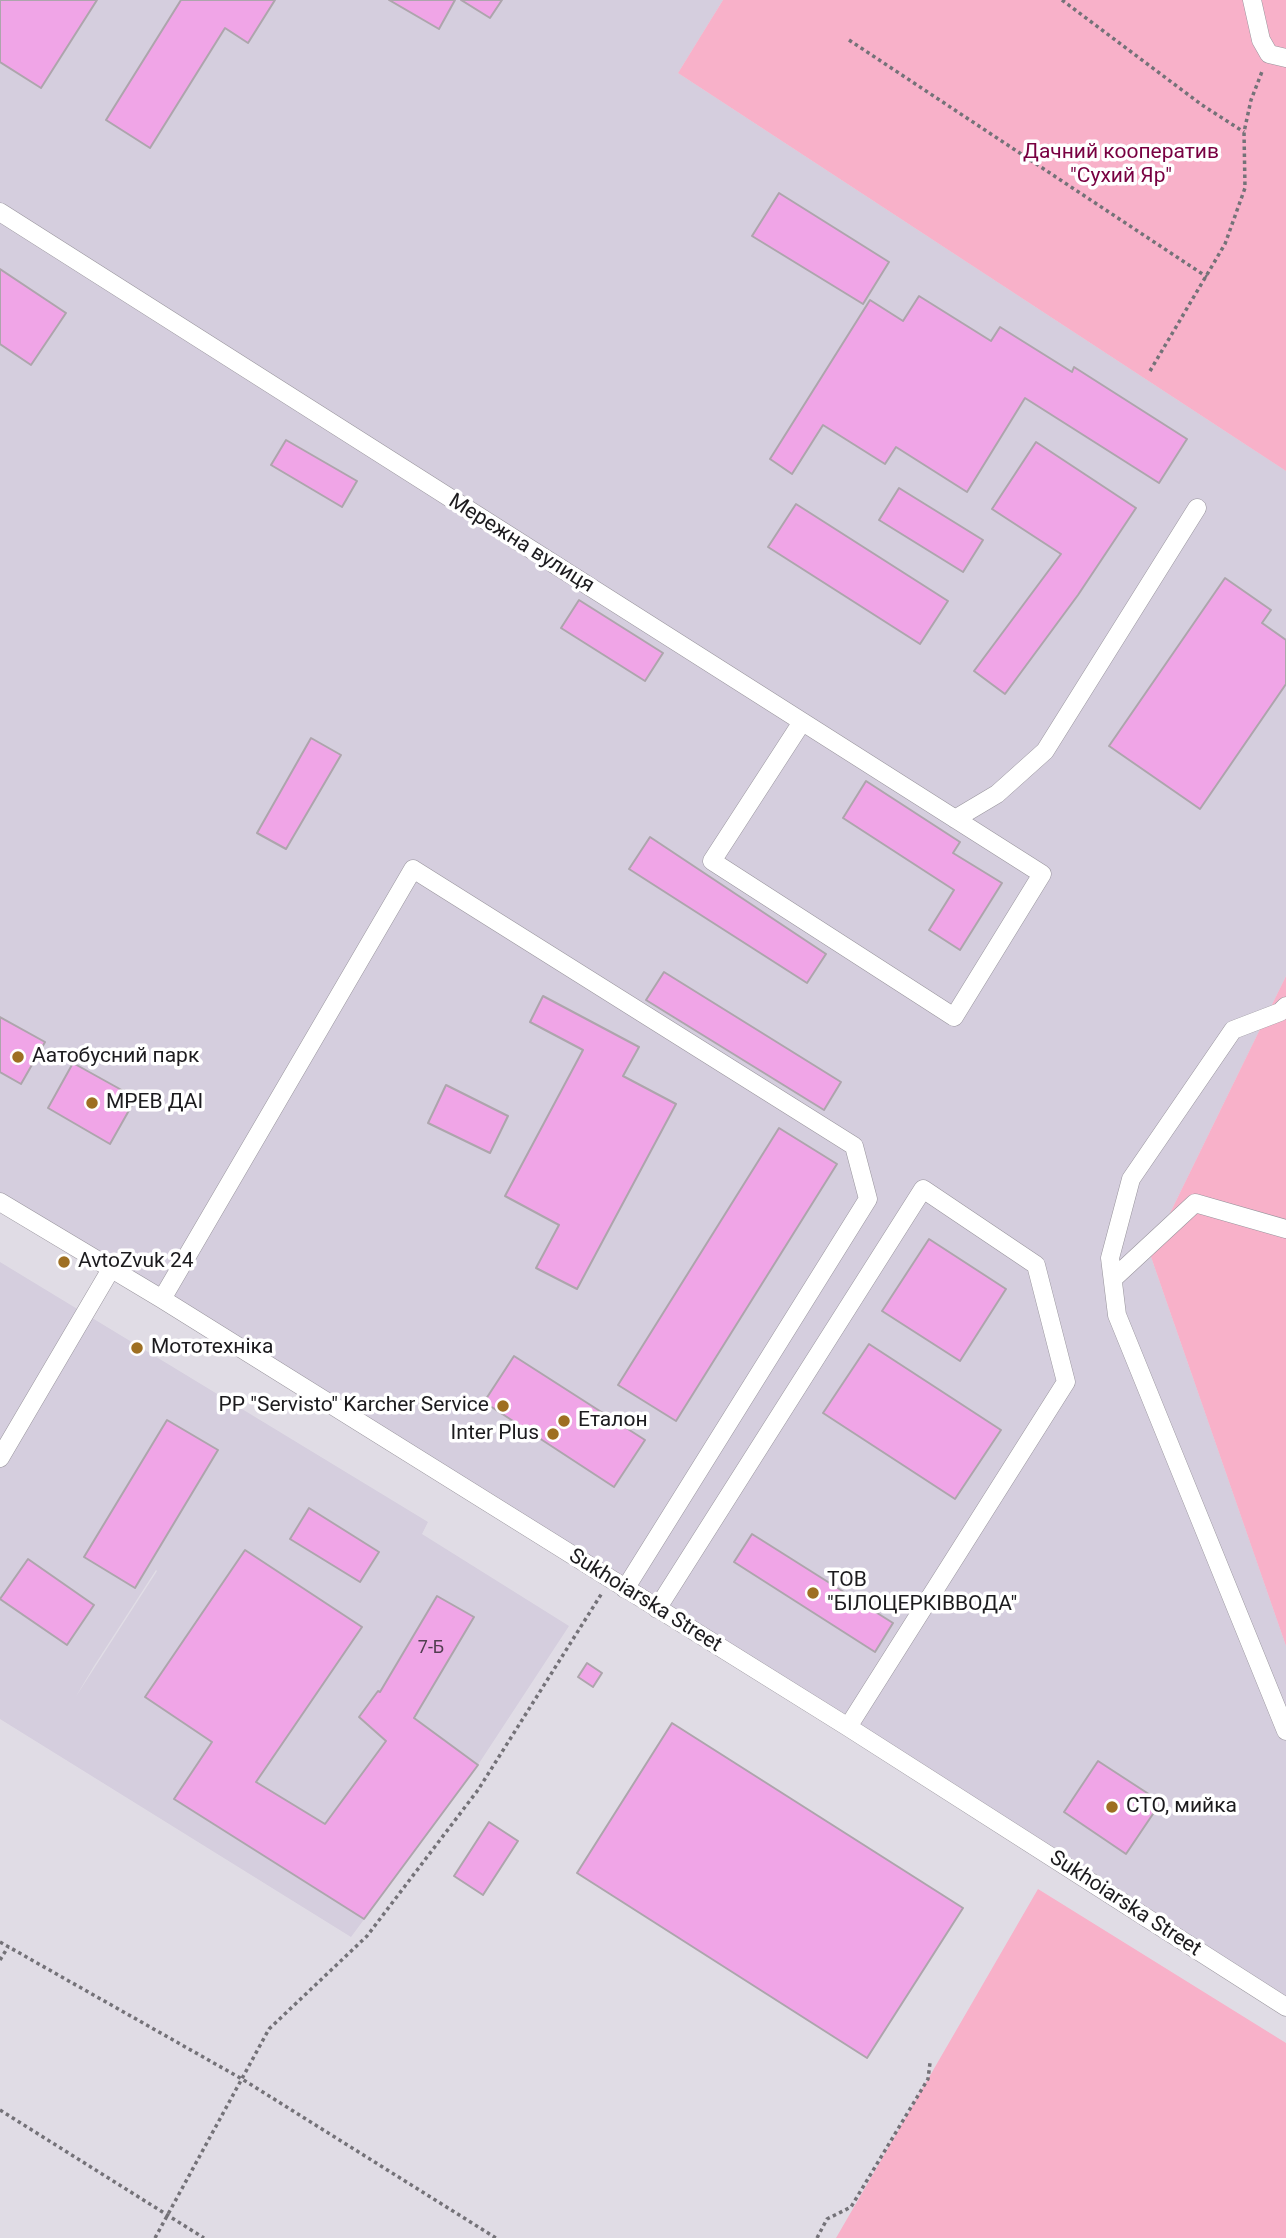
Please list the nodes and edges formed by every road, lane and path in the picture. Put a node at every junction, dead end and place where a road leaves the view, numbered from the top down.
1 (1062, 0) edge
2 (1252, 0) edge
3 (849, 40) dead end
4 (1278, 56) edge
5 (1244, 132) junction
6 (0, 212) edge
7 (1207, 277) junction
8 (1150, 371) dead end
9 (1197, 508) dead end
10 (802, 722) junction
11 (955, 819) junction
12 (1286, 1006) edge
13 (0, 1202) edge
14 (1286, 1229) edge
15 (111, 1269) junction
16 (1113, 1279) junction
17 (162, 1299) junction
18 (0, 1458) edge
19 (618, 1585) junction
20 (657, 1609) junction
21 (848, 1727) junction
22 (1286, 1731) edge
23 (0, 1942) edge
24 (8, 1947) junction
25 (0, 1960) edge
26 (1286, 1988) edge
27 (1268, 1995) junction
28 (1286, 2007) edge
29 (930, 2063) dead end
30 (242, 2079) junction
31 (0, 2110) edge
32 (167, 2217) junction
33 (155, 2238) edge
34 (204, 2238) edge
35 (496, 2238) edge
36 (817, 2238) edge

1 - 5 path
2 - 4 street
3 - 7 path
4 - 5 path
5 - 7 path
6 - 10 street, Мережна вулиця
7 - 8 path
9 - 11 street
10 - 11 street, Мережна вулиця
10 - 11 street, Мережна вулиця
12 - 16 street
13 - 15 street, Sukhoiarska Street
14 - 16 street
15 - 17 street, Sukhoiarska Street
15 - 18 street
16 - 22 street
17 - 19 street, Sukhoiarska Street
17 - 19 street
19 - 20 street, Sukhoiarska Street
19 - 30 path
20 - 21 street, Sukhoiarska Street
20 - 21 street
21 - 27 street, Sukhoiarska Street
23 - 24 path
24 - 25 path
24 - 30 path
26 - 27 street
27 - 28 street, Sukhoiarska Street
29 - 36 path
30 - 32 path
30 - 35 path
31 - 32 path
32 - 33 path
32 - 34 path

